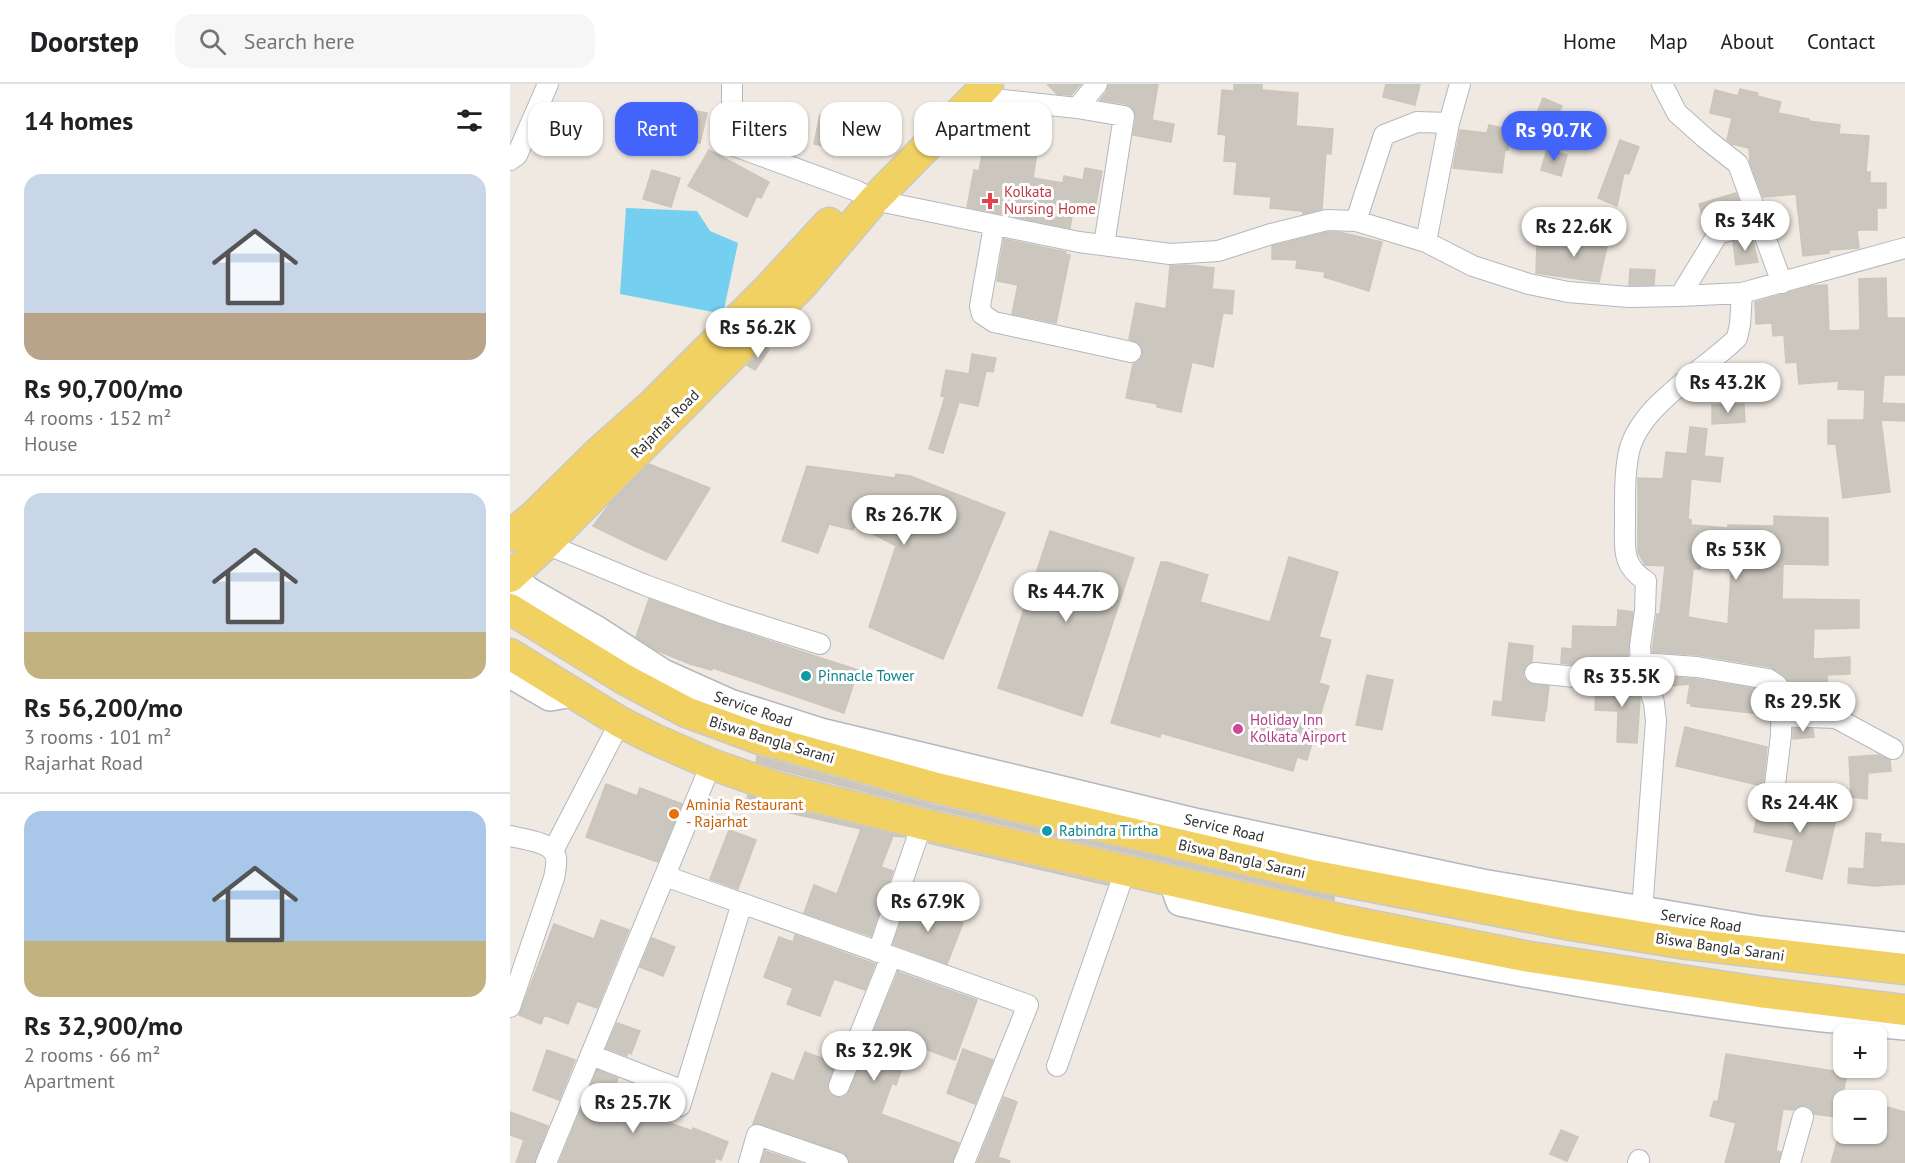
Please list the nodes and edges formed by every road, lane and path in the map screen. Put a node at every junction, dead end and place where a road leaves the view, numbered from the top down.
1 (548, 84) edge
2 (732, 84) edge
3 (1097, 84) edge
4 (1460, 84) edge
5 (1662, 84) edge
6 (975, 88) edge
7 (1077, 108) junction
8 (1449, 123) junction
9 (510, 160) edge
10 (865, 196) junction
11 (1356, 221) junction
12 (1759, 222) junction
13 (994, 226) junction
14 (1426, 242) junction
15 (1104, 245) junction
16 (1905, 248) edge
17 (1782, 283) junction
18 (1742, 293) junction
19 (1680, 296) junction
20 (1131, 352) dead end
21 (510, 536) edge
22 (546, 544) junction
23 (510, 577) edge
24 (510, 609) edge
25 (820, 644) dead end
26 (510, 654) edge
27 (1641, 663) junction
28 (1535, 673) dead end
29 (510, 674) edge
30 (573, 693) junction
31 (1782, 716) junction
32 (620, 722) junction
33 (1893, 749) dead end
34 (711, 764) junction
35 (1774, 793) dead end
36 (922, 824) junction
37 (510, 836) edge
38 (553, 851) junction
39 (1125, 871) junction
40 (665, 876) junction
41 (742, 903) junction
42 (1642, 911) junction
43 (1905, 946) edge
44 (884, 954) junction
45 (1905, 969) edge
46 (1641, 983) junction
47 (510, 1007) edge
48 (1905, 1010) edge
49 (1905, 1026) edge
50 (591, 1055) junction
51 (1058, 1066) dead end
52 (839, 1086) dead end
53 (1803, 1117) dead end
54 (546, 1163) edge
55 (749, 1163) edge
56 (838, 1163) edge
57 (964, 1163) edge
58 (1790, 1163) edge

1 - 9 street
2 - 10 street
3 - 7 street
4 - 8 street
5 - 12 street
6 - 7 street
6 - 10 main road, Rajarhat Road
7 - 15 street
8 - 11 street
8 - 14 street
10 - 13 street
10 - 21 main road, Rajarhat Road
10 - 22 main road, Rajarhat Road
11 - 14 street
11 - 15 street
12 - 17 street
12 - 19 street
13 - 15 street
13 - 20 street
14 - 19 street
16 - 17 street
17 - 18 street
18 - 19 street
18 - 27 street
22 - 23 main road, Rajarhat Road
22 - 25 street
23 - 42 street, Service Road
24 - 45 main road, Biswa Bangla Sarani
26 - 30 main road
27 - 28 street
27 - 31 street
27 - 42 street
29 - 30 street
30 - 32 main road
31 - 33 street
31 - 35 street
32 - 34 main road
32 - 38 street
34 - 36 main road
34 - 40 street
36 - 39 main road
36 - 44 street
37 - 38 street
38 - 47 street
39 - 46 main road
39 - 51 street
40 - 41 street
40 - 50 street
41 - 44 street
41 - 50 street
42 - 43 street, Service Road
44 - 52 street
44 - 57 street
46 - 48 main road
46 - 49 street
50 - 54 street
53 - 58 street
55 - 56 street

